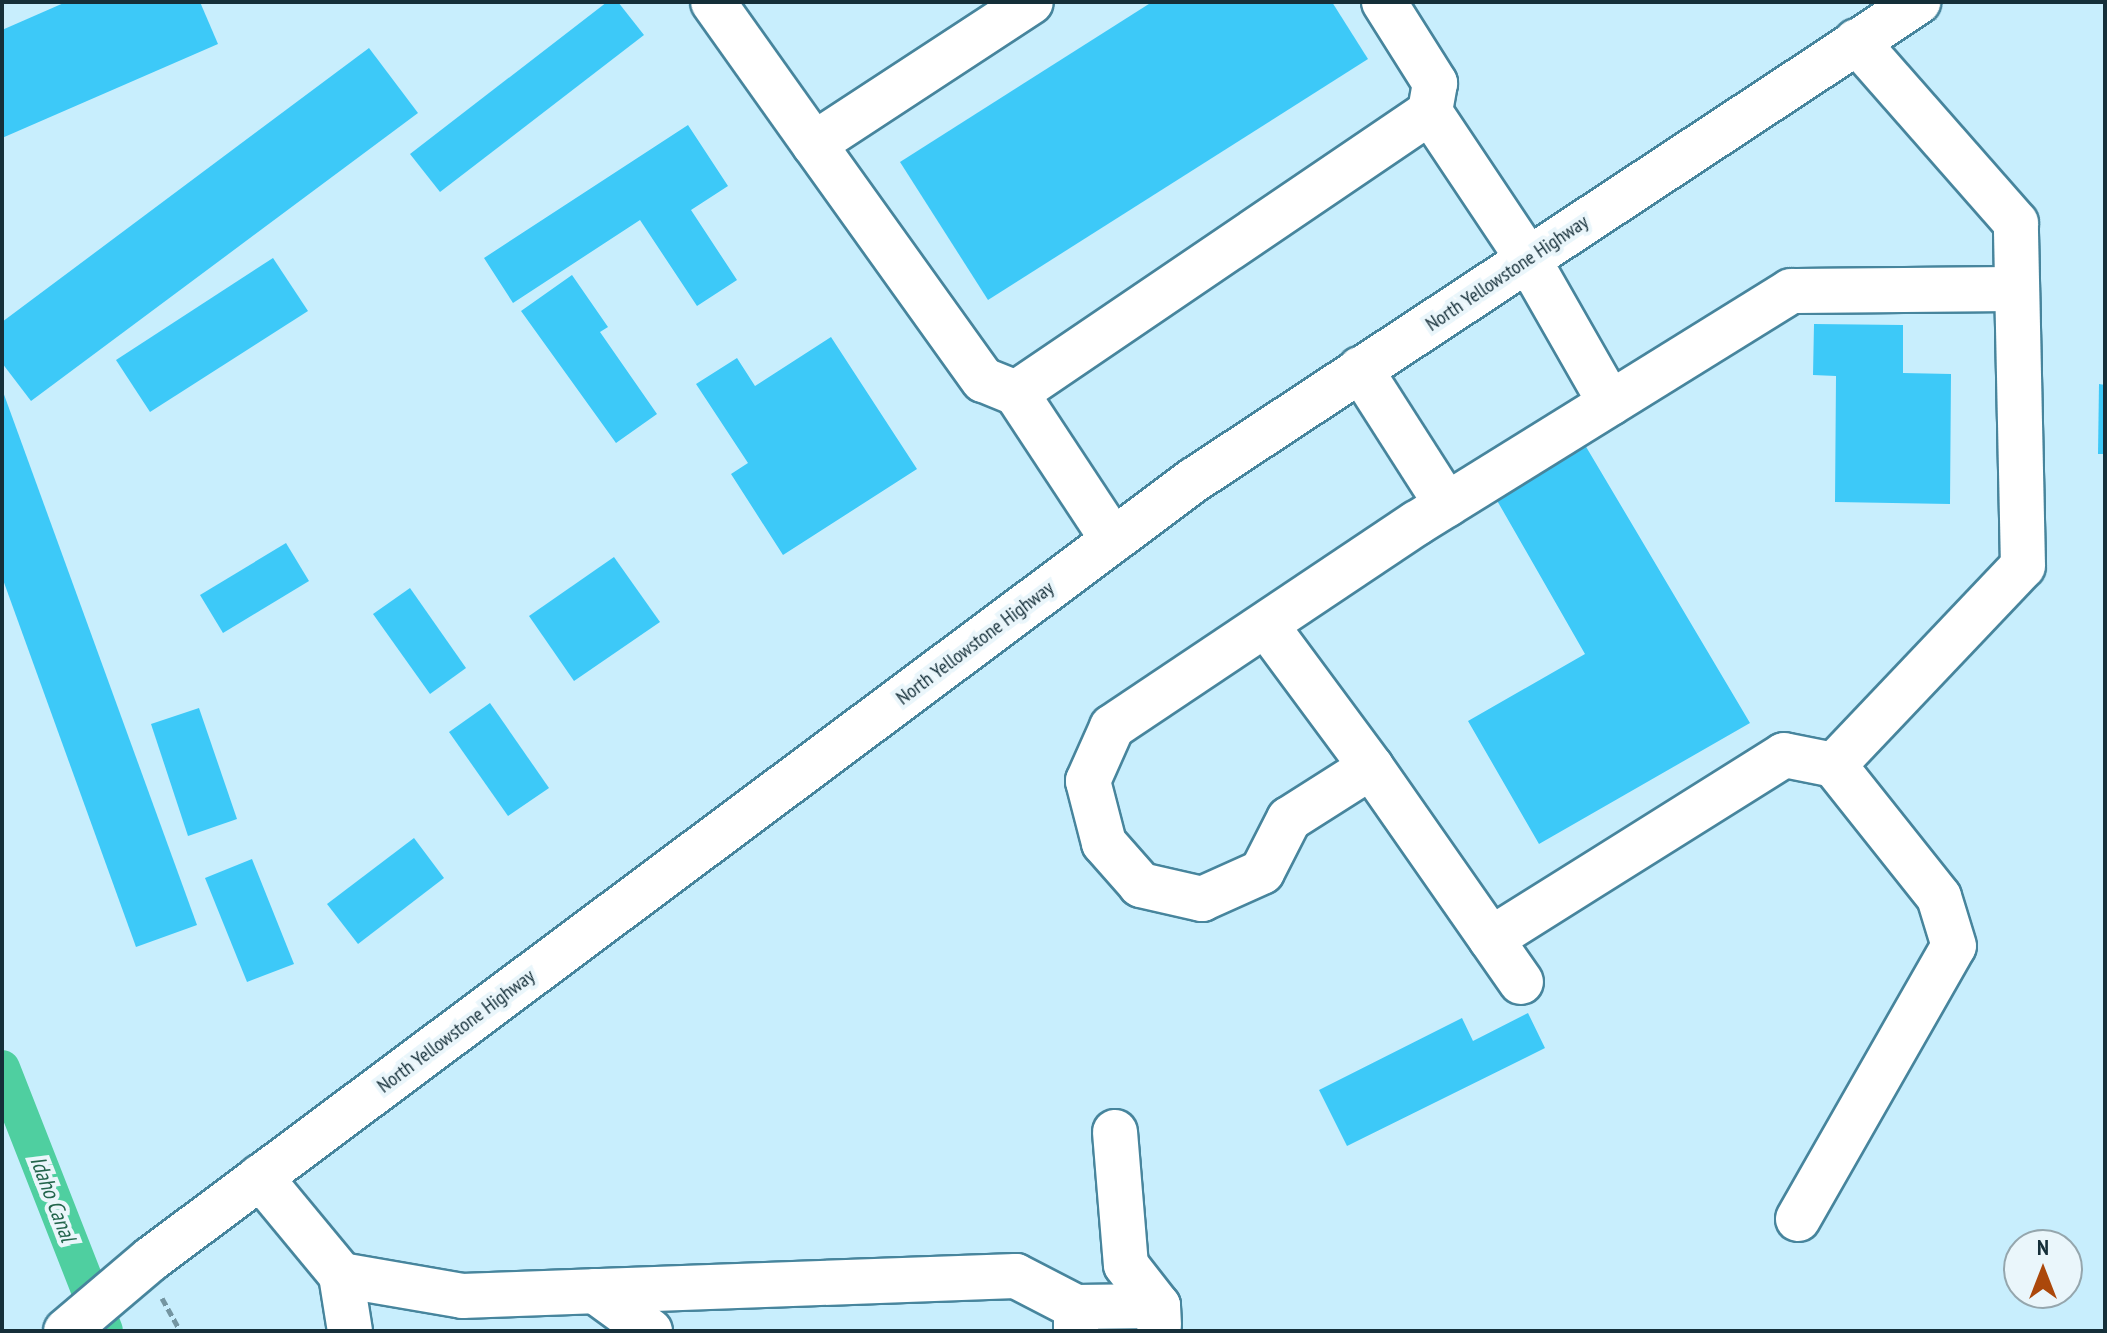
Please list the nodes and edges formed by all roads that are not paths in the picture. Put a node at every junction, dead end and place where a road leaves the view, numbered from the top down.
1 (713, 2) edge
2 (1031, 2) edge
3 (1384, 2) edge
4 (1918, 2) edge
5 (1856, 41) junction
6 (1430, 112) junction
7 (814, 144) junction
8 (1528, 259) junction
9 (2017, 289) junction
10 (1360, 369) junction
11 (1016, 393) junction
12 (1610, 403) junction
13 (1447, 505) junction
14 (1113, 540) junction
15 (1266, 625) junction
16 (1834, 765) junction
17 (1371, 767) junction
18 (1491, 939) junction
19 (1521, 982) dead end
20 (1115, 1132) dead end
21 (260, 1177) junction
22 (1798, 1219) dead end
23 (341, 1275) junction
24 (595, 1291) junction
25 (1159, 1318) edge
26 (1076, 1319) edge
27 (66, 1331) edge
28 (350, 1331) edge
29 (650, 1331) edge

1 - 7 main road
2 - 7 main road
3 - 6 main road
4 - 5 main road, North Yellowstone Highway
5 - 8 main road, North Yellowstone Highway
5 - 9 main road
6 - 8 main road
6 - 11 main road
7 - 11 main road
8 - 10 main road, North Yellowstone Highway
8 - 12 main road
9 - 12 main road
9 - 16 main road
10 - 13 main road
10 - 14 main road, North Yellowstone Highway
11 - 14 main road
12 - 13 main road
13 - 15 main road
14 - 21 main road, North Yellowstone Highway
15 - 17 main road
15 - 17 main road
16 - 18 main road
16 - 22 main road
17 - 18 main road
18 - 19 main road
20 - 25 main road
21 - 23 main road
21 - 27 main road, North Yellowstone Highway
23 - 24 main road
23 - 28 main road
24 - 26 main road
24 - 29 main road
25 - 26 main road

